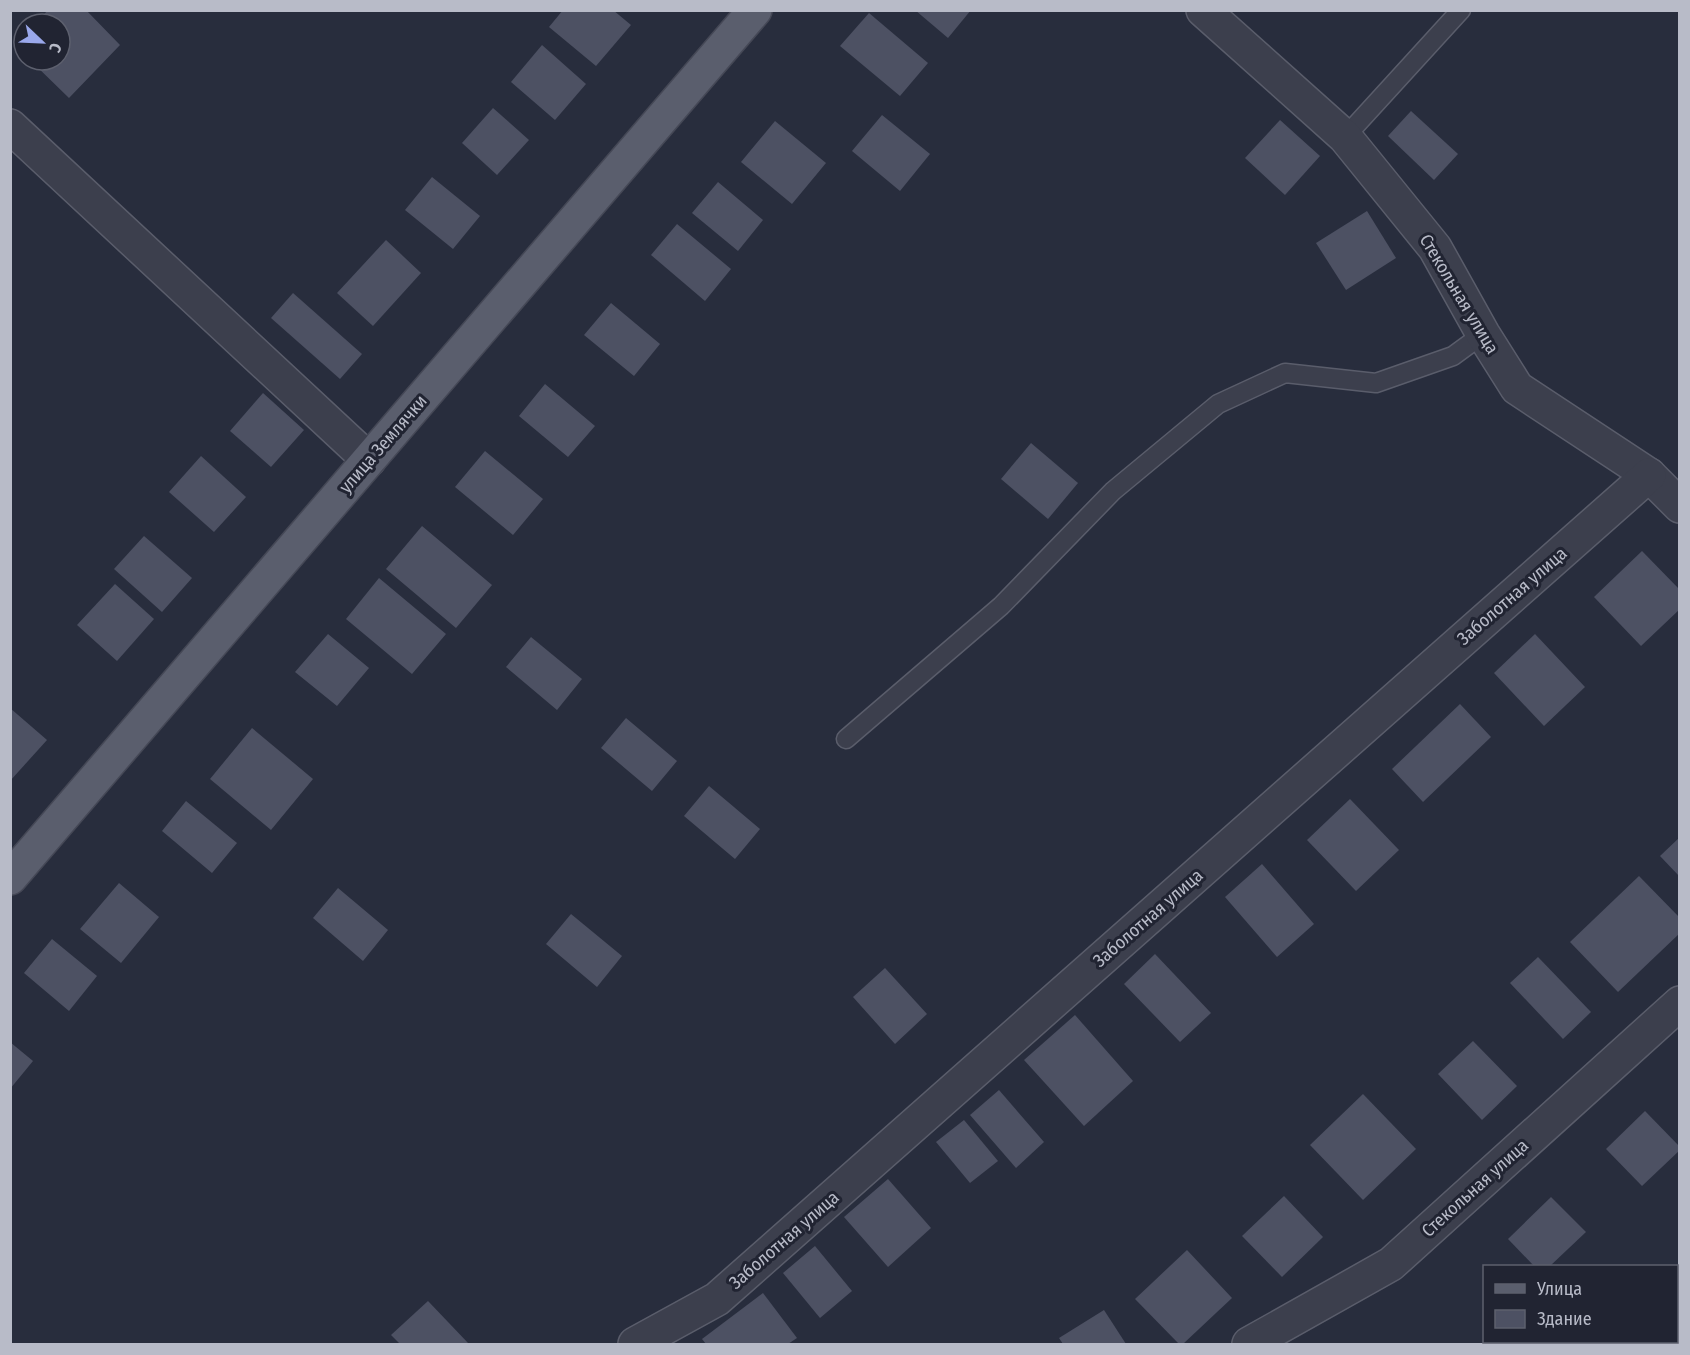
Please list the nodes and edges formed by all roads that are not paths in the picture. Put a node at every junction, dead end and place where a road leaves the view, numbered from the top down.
1 (755, 10) edge
2 (1203, 10) edge
3 (1461, 10) edge
4 (10, 126) edge
5 (1345, 137) junction
6 (1483, 334) junction
7 (369, 460) junction
8 (1649, 475) junction
9 (1680, 506) edge
10 (846, 739) dead end
11 (10, 878) edge
12 (1680, 1003) edge
13 (635, 1344) edge
14 (1249, 1344) edge

1 - 7 main road, улица Землячки
2 - 5 street, Стекольная улица
3 - 5 lane
4 - 7 street
5 - 6 street, Стекольная улица
6 - 8 street, Стекольная улица
6 - 10 lane
7 - 11 main road, улица Землячки
8 - 9 street, Стекольная улица
8 - 13 street, Заболотная улица
12 - 14 street, Стекольная улица

